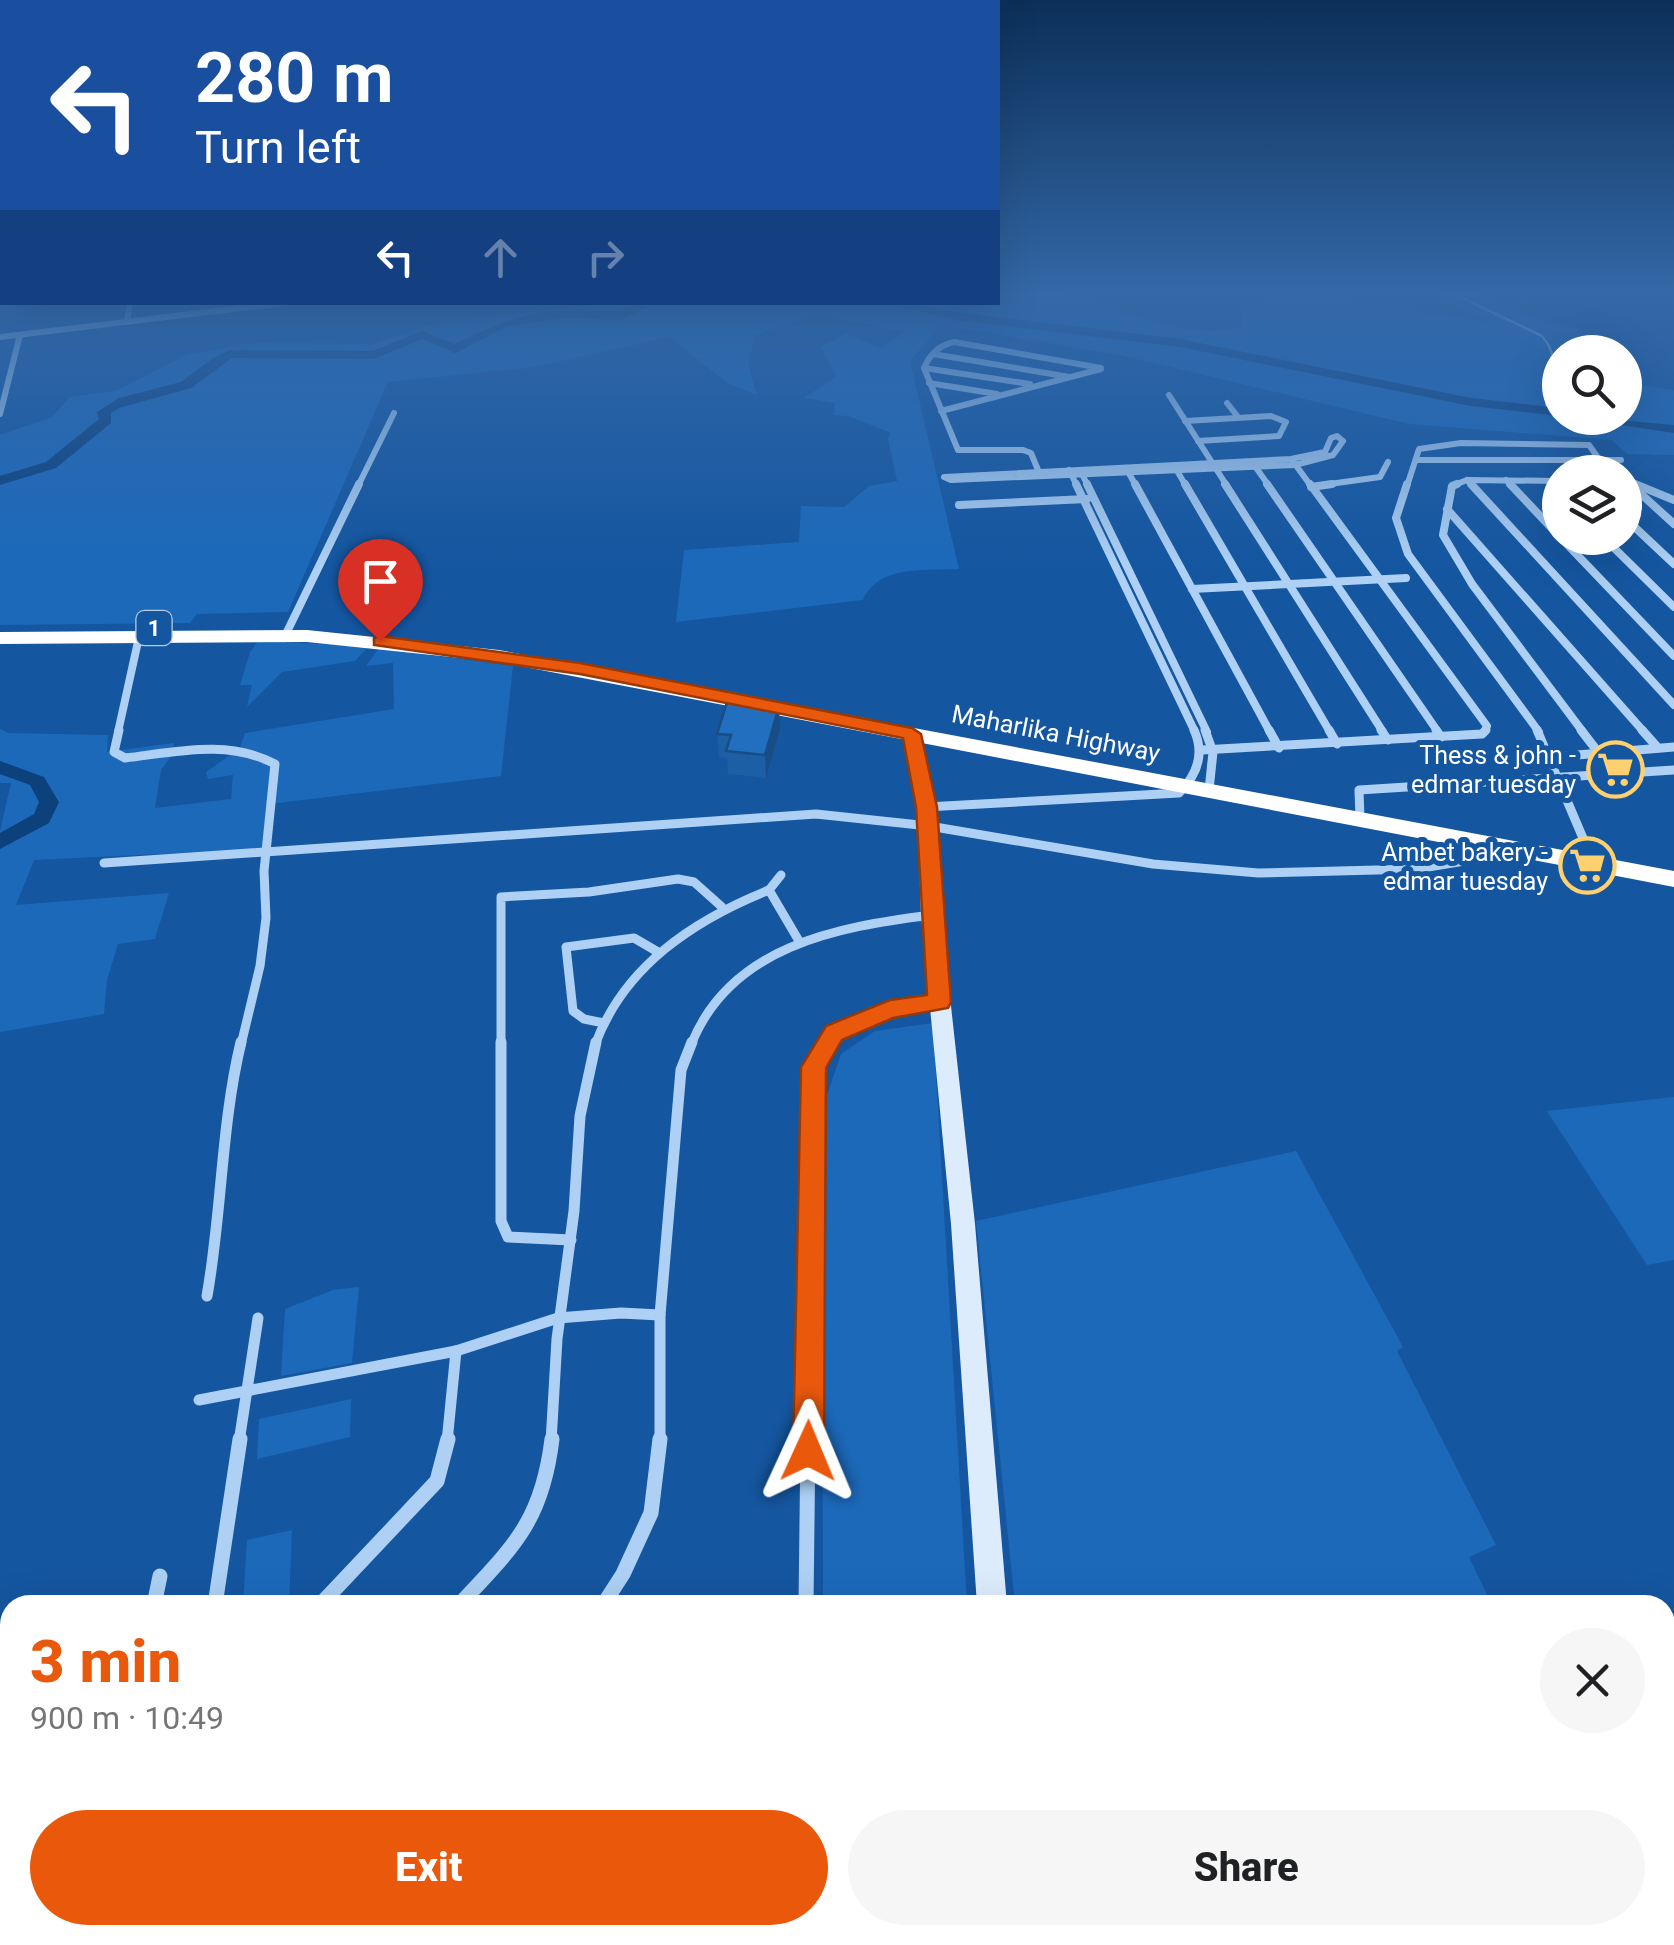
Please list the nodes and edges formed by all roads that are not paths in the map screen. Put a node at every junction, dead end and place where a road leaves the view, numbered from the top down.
1 (8, 383) edge
2 (929, 383) joint
3 (1021, 383) edge
4 (1056, 383) edge
5 (1036, 386) junction
6 (999, 395) junction
7 (1169, 396) dead end
8 (1227, 403) dead end
9 (941, 410) junction
10 (394, 413) dead end
11 (0, 414) edge
12 (1238, 418) junction
13 (1185, 421) junction
14 (1198, 441) junction
15 (1596, 455) edge
16 (1418, 460) junction
17 (1542, 461) edge
18 (1293, 462) junction
19 (1388, 462) dead end
20 (1253, 464) junction
21 (1214, 465) junction
22 (1175, 467) junction
23 (1126, 469) junction
24 (1075, 472) junction
25 (1039, 473) junction
26 (1467, 480) junction
27 (1506, 480) junction
28 (1542, 481) edge
29 (1311, 486) junction
30 (1642, 488) edge
31 (1642, 496) edge
32 (1088, 499) junction
33 (1674, 500) edge
34 (958, 505) dead end
35 (1448, 509) junction
36 (1542, 518) edge
37 (1674, 524) edge
38 (1642, 534) edge
39 (1577, 555) edge
40 (1621, 555) edge
41 (1674, 564) edge
42 (1406, 578) dead end
43 (1379, 579) junction
44 (1334, 582) junction
45 (1289, 584) junction
46 (1245, 586) junction
47 (1192, 589) junction
48 (1674, 607) edge
49 (0, 630) edge
50 (293, 635) junction
51 (139, 637) junction
52 (0, 638) edge
53 (1674, 656) edge
54 (1674, 705) edge
55 (912, 734) junction
56 (1440, 737) junction
57 (1388, 740) junction
58 (1337, 744) junction
59 (1674, 746) edge
60 (1279, 748) junction
61 (1658, 748) junction
62 (1202, 750) junction
63 (1213, 752) junction
64 (1598, 752) junction
65 (1553, 756) junction
66 (1674, 770) edge
67 (1562, 778) junction
68 (1198, 788) junction
69 (927, 816) junction
70 (1360, 818) junction
71 (1524, 850) junction
72 (267, 853) junction
73 (104, 863) dead end
74 (1594, 864) junction
75 (782, 875) dead end
76 (1674, 879) edge
77 (769, 890) junction
78 (722, 907) junction
79 (931, 915) junction
80 (798, 941) junction
81 (658, 952) junction
82 (940, 1002) junction
83 (604, 1023) junction
84 (571, 1240) junction
85 (207, 1296) dead end
86 (660, 1315) junction
87 (258, 1318) dead end
88 (558, 1318) junction
89 (456, 1351) junction
90 (245, 1392) junction
91 (199, 1400) dead end
92 (160, 1576) dead end
93 (156, 1595) edge
94 (216, 1595) edge
95 (329, 1595) edge
96 (468, 1595) edge
97 (610, 1595) edge
98 (806, 1595) edge
99 (991, 1595) edge

1 - 11 street
2 - 6 street
2 - 9 street
3 - 5 street
4 - 5 street
5 - 6 street
6 - 9 street
7 - 13 street
8 - 12 street
9 - 25 street
10 - 50 street
12 - 13 street
12 - 14 street
13 - 14 street
14 - 21 street
15 - 16 street
16 - 17 street
16 - 65 street
18 - 18 street
18 - 20 street
18 - 29 street
19 - 29 street
20 - 21 street
20 - 44 street
21 - 22 street
21 - 45 street
22 - 23 street
22 - 46 street
23 - 24 street
23 - 47 street
24 - 25 street
24 - 32 street
25 - 25 street
26 - 27 street
26 - 35 street
26 - 54 street
27 - 28 street
27 - 36 street
29 - 43 street
30 - 33 street
31 - 37 street
32 - 34 street
32 - 62 street
32 - 63 street
35 - 61 street
35 - 64 street
38 - 41 street
39 - 53 street
40 - 48 street
42 - 43 street
43 - 44 street
43 - 56 street
44 - 45 street
44 - 56 street
45 - 46 street
45 - 57 street
46 - 47 street
46 - 58 street
47 - 60 street
49 - 50 highway, Maharlika Highway / 1
50 - 51 highway, Maharlika Highway / 1
50 - 55 highway, Maharlika Highway / 1
51 - 52 highway, Maharlika Highway / 1
51 - 72 street
55 - 68 highway, Maharlika Highway / 1
55 - 69 street
56 - 57 street
57 - 58 street
58 - 60 street
59 - 61 street
60 - 63 street
61 - 64 street
62 - 63 street
62 - 68 street
63 - 68 street
64 - 65 street
65 - 67 street
66 - 67 street
67 - 70 street
67 - 74 street
68 - 69 street
68 - 70 highway, Maharlika Highway / 1
69 - 71 street
69 - 72 street
69 - 79 street
70 - 71 highway, Maharlika Highway / 1
71 - 74 highway, Maharlika Highway / 1
72 - 73 street
72 - 85 street
74 - 76 highway, Maharlika Highway / 1
75 - 77 street
77 - 78 street
77 - 80 street
78 - 81 street
78 - 84 street
79 - 80 street
79 - 82 street
80 - 86 street
81 - 83 street
81 - 83 street
82 - 98 street
82 - 99 street
83 - 84 street
84 - 88 street
86 - 88 street
86 - 97 street
87 - 90 street
88 - 89 street
88 - 96 street
89 - 90 street
89 - 95 street
90 - 91 street
90 - 94 street
92 - 93 street

